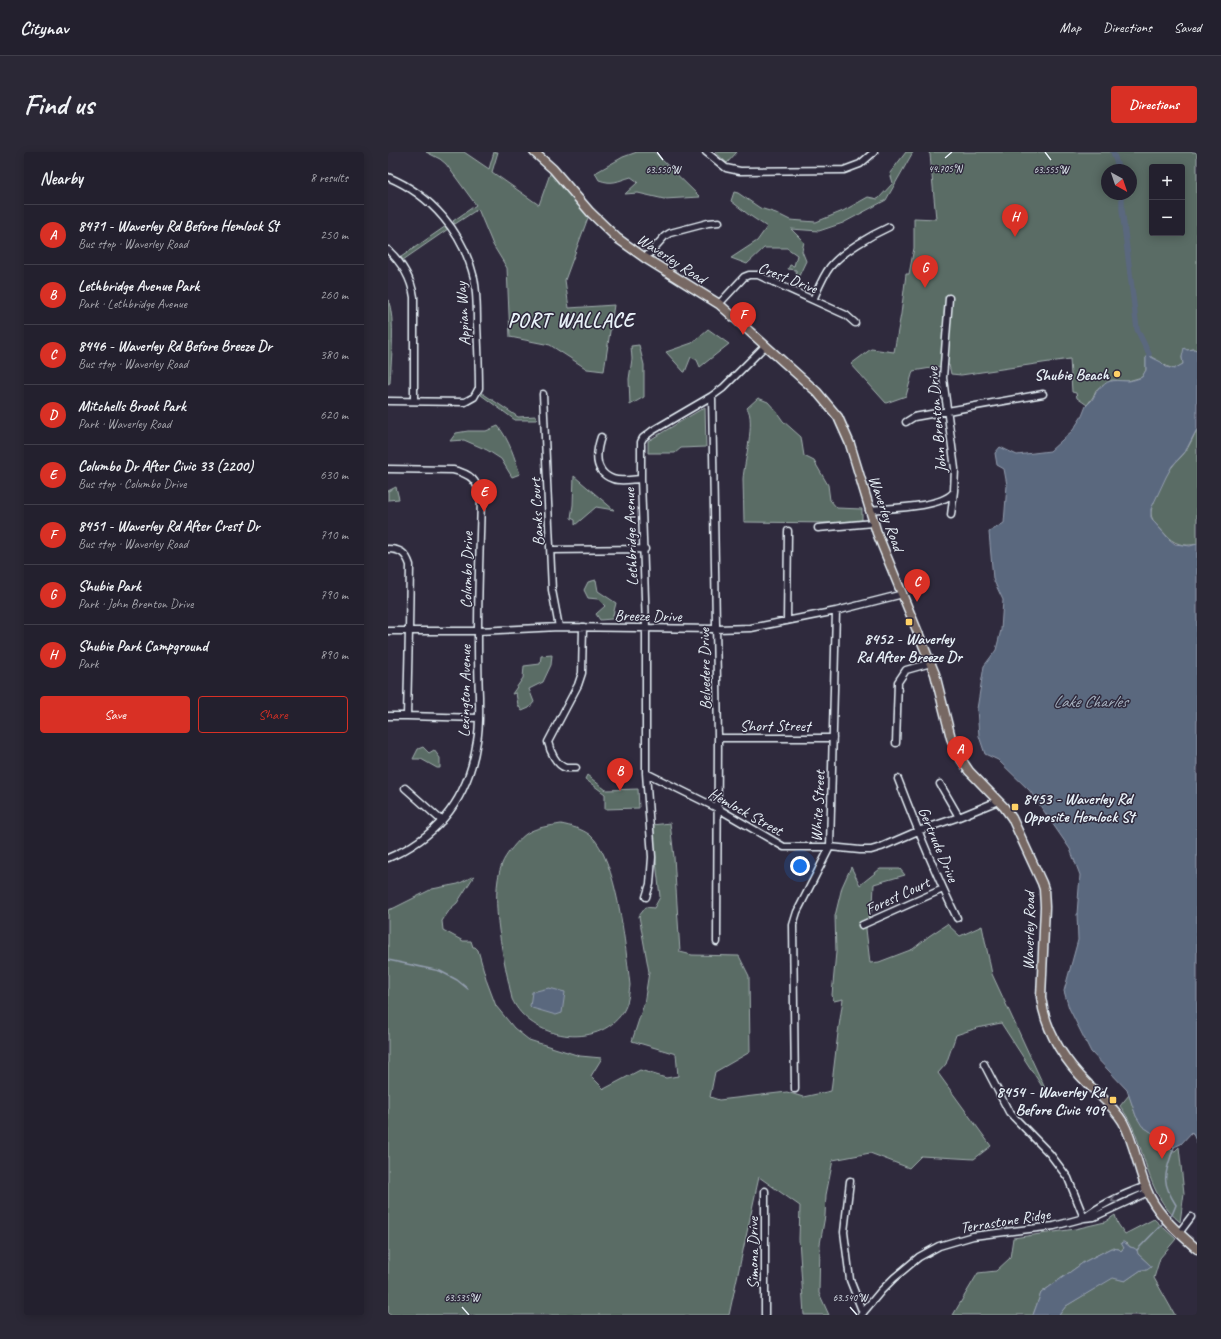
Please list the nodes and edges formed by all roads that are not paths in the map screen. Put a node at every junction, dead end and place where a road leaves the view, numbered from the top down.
1 (534, 152) edge
2 (706, 152) edge
3 (874, 152) edge
4 (388, 177) edge
5 (719, 222) dead end
6 (889, 227) dead end
7 (388, 250) edge
8 (645, 258) junction
9 (949, 298) dead end
10 (813, 300) junction
11 (719, 304) junction
12 (855, 323) dead end
13 (765, 346) junction
14 (543, 394) dead end
15 (1043, 394) dead end
16 (712, 396) junction
17 (388, 401) edge
18 (414, 401) junction
19 (948, 411) junction
20 (906, 422) dead end
21 (601, 436) dead end
22 (388, 469) edge
23 (641, 479) junction
24 (953, 493) junction
25 (869, 510) junction
26 (951, 515) dead end
27 (873, 523) junction
28 (818, 528) dead end
29 (788, 531) dead end
30 (388, 549) edge
31 (645, 549) junction
32 (551, 550) junction
33 (903, 594) junction
34 (836, 611) junction
35 (787, 621) junction
36 (559, 627) junction
37 (583, 627) junction
38 (646, 628) junction
39 (716, 629) junction
40 (410, 630) junction
41 (388, 631) edge
42 (478, 631) junction
43 (931, 663) junction
44 (388, 716) edge
45 (407, 716) junction
46 (479, 718) junction
47 (718, 738) junction
48 (833, 738) junction
49 (896, 743) dead end
50 (576, 768) dead end
51 (646, 773) junction
52 (898, 779) dead end
53 (940, 784) dead end
54 (405, 788) dead end
55 (998, 801) junction
56 (717, 808) junction
57 (960, 817) junction
58 (442, 821) junction
59 (918, 831) junction
60 (830, 847) junction
61 (388, 858) edge
62 (943, 889) junction
63 (646, 897) dead end
64 (957, 918) dead end
65 (862, 926) dead end
66 (717, 942) dead end
67 (984, 1064) dead end
68 (795, 1089) dead end
69 (850, 1181) dead end
70 (1147, 1189) junction
71 (765, 1191) dead end
72 (1084, 1218) junction
73 (1192, 1218) dead end
74 (1179, 1233) junction
75 (1197, 1249) edge
76 (862, 1314) edge
77 (765, 1315) edge

1 - 8 main road, Waverley Road
2 - 3 street
4 - 18 street, Appian Way
5 - 8 street
6 - 10 street
7 - 18 street
8 - 11 main road, Waverley Road
9 - 19 street, John Brenton Drive
10 - 11 street, Crest Drive
10 - 12 street, Crest Drive
11 - 13 main road, Waverley Road
13 - 16 street, Lethbridge Avenue
13 - 25 main road, Waverley Road
14 - 32 street, Banks Court
15 - 19 street
16 - 23 street, Lethbridge Avenue
16 - 39 street, Belvedere Drive
17 - 18 street, Appian Way
19 - 20 street
19 - 24 street, John Brenton Drive
21 - 23 street
22 - 42 street, Columbo Drive
23 - 31 street, Lethbridge Avenue
24 - 25 street
24 - 26 street, John Brenton Drive
25 - 27 main road, Waverley Road
27 - 28 street
27 - 33 main road, Waverley Road
29 - 35 street
30 - 40 street
31 - 32 street
31 - 38 street, Lethbridge Avenue
32 - 36 street, Banks Court
33 - 34 street, Breeze Drive
33 - 43 main road, Waverley Road
34 - 35 street, Breeze Drive
34 - 48 street, White Street
35 - 39 street, Breeze Drive
36 - 37 street, Breeze Drive
36 - 42 street, Breeze Drive
37 - 38 street, Breeze Drive
37 - 50 street
38 - 39 street, Breeze Drive
38 - 51 street, Lethbridge Avenue
39 - 47 street, Belvedere Drive
40 - 41 street, Breeze Drive
40 - 42 street, Breeze Drive
40 - 45 street
42 - 46 street, Lexington Avenue
43 - 49 street
43 - 55 main road, Waverley Road
44 - 45 street
45 - 46 street
46 - 58 street, Lexington Avenue
47 - 48 street, Short Street
47 - 56 street, Belvedere Drive
48 - 60 street, White Street
51 - 56 street, Hemlock Street
51 - 63 street, Lethbridge Avenue
52 - 59 street, Gertrude Drive
53 - 57 street
54 - 58 street
55 - 57 street, Hemlock Street
55 - 70 main road, Waverley Road
56 - 60 street, Hemlock Street
56 - 66 street, Belvedere Drive
57 - 59 street, Hemlock Street
58 - 61 street, Lexington Avenue
59 - 60 street, Hemlock Street
59 - 62 street, Gertrude Drive
60 - 68 street, White Street
62 - 64 street, Gertrude Drive
62 - 65 street, Forest Court
67 - 72 street
69 - 76 street
70 - 72 street, Terrastone Ridge
70 - 74 main road, Waverley Road
71 - 77 street, Simona Drive
72 - 76 street, Terrastone Ridge
73 - 74 street
74 - 75 main road, Waverley Road

